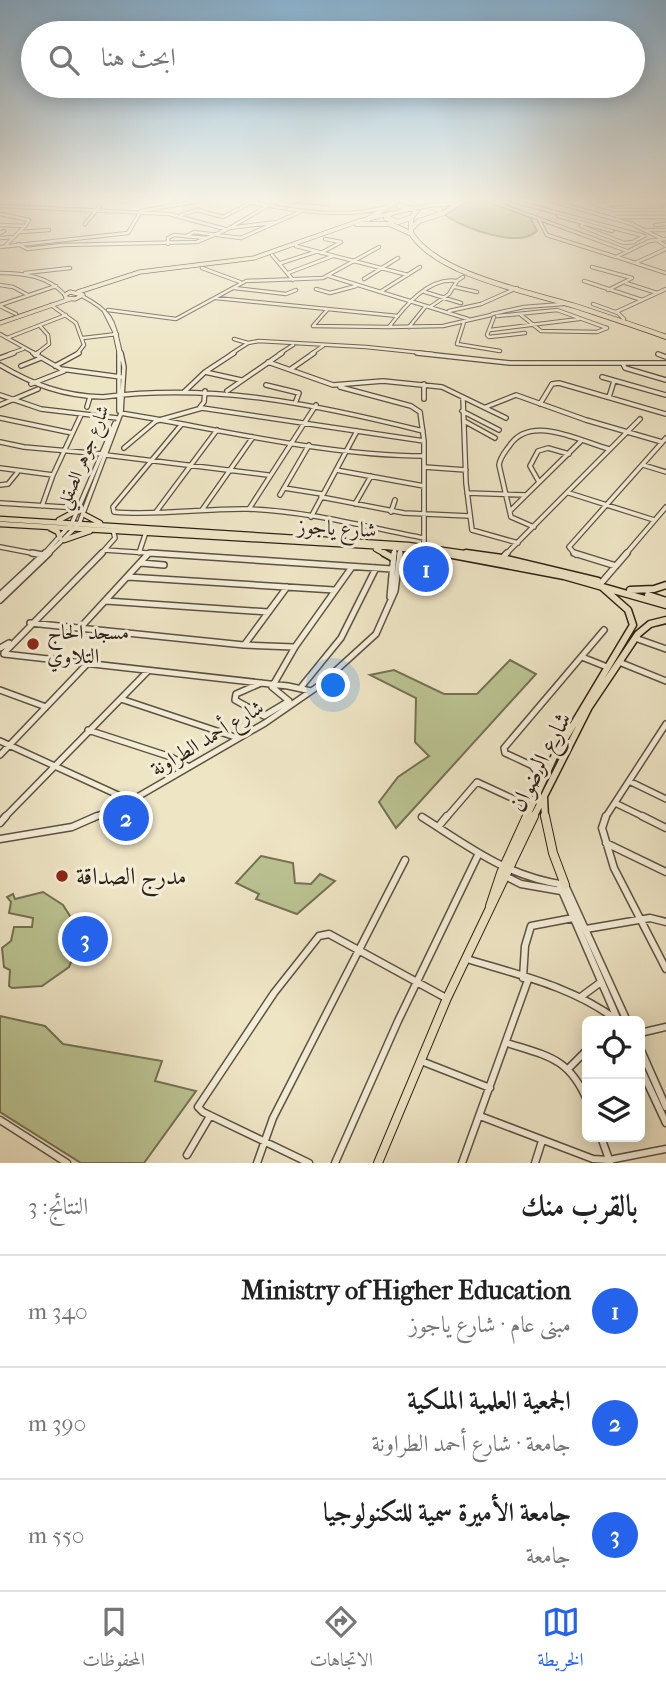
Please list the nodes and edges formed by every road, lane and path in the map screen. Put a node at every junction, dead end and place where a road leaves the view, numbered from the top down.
1 (265, 255) edge
2 (271, 255) edge
3 (272, 255) edge
4 (304, 255) edge
5 (365, 255) edge
6 (438, 255) edge
7 (446, 255) edge
8 (610, 255) edge
9 (619, 255) edge
10 (650, 255) edge
11 (333, 256) joint
12 (616, 257) junction
13 (398, 258) dead end
14 (355, 261) junction
15 (281, 263) junction
16 (635, 263) junction
17 (420, 267) dead end
18 (592, 267) dead end
19 (70, 268) dead end
20 (213, 268) junction
21 (381, 268) junction
22 (0, 273) edge
23 (27, 273) junction
24 (288, 273) junction
25 (666, 273) edge
26 (408, 275) junction
27 (329, 276) junction
28 (463, 277) dead end
29 (364, 278) dead end
30 (293, 280) junction
31 (583, 281) dead end
32 (241, 283) junction
33 (625, 283) junction
34 (456, 284) junction
35 (0, 285) edge
36 (357, 285) junction
37 (56, 286) junction
38 (517, 288) junction
39 (316, 289) dead end
40 (666, 289) edge
41 (296, 290) dead end
42 (608, 290) junction
43 (380, 292) junction
44 (425, 292) junction
45 (477, 292) dead end
46 (658, 293) junction
47 (79, 294) junction
48 (288, 294) junction
49 (28, 295) junction
50 (666, 295) edge
51 (543, 296) junction
52 (69, 297) junction
53 (445, 297) junction
54 (216, 298) junction
55 (642, 300) junction
56 (412, 301) junction
57 (461, 303) dead end
58 (542, 304) junction
59 (593, 304) dead end
60 (0, 305) edge
61 (50, 305) junction
62 (281, 305) junction
63 (574, 305) junction
64 (428, 306) junction
65 (104, 309) junction
66 (327, 310) junction
67 (557, 310) junction
68 (444, 312) junction
69 (616, 312) junction
70 (16, 314) junction
71 (66, 315) junction
72 (494, 315) junction
73 (521, 315) junction
74 (138, 316) junction
75 (398, 316) junction
76 (583, 318) junction
77 (117, 319) junction
78 (624, 319) junction
79 (470, 320) junction
80 (0, 322) edge
81 (464, 322) junction
82 (531, 325) junction
83 (39, 326) junction
84 (389, 327) junction
85 (408, 327) junction
86 (490, 330) junction
87 (525, 332) dead end
88 (0, 334) edge
89 (116, 334) junction
90 (666, 335) edge
91 (7, 338) junction
92 (83, 338) junction
93 (234, 339) dead end
94 (248, 343) junction
95 (294, 344) junction
96 (323, 346) junction
97 (24, 348) junction
98 (500, 351) dead end
99 (658, 354) dead end
100 (35, 355) junction
101 (666, 357) edge
102 (0, 358) edge
103 (41, 358) junction
104 (268, 362) junction
105 (666, 363) edge
106 (623, 364) junction
107 (0, 365) edge
108 (20, 366) dead end
109 (55, 366) junction
110 (290, 369) junction
111 (65, 370) junction
112 (205, 372) junction
113 (121, 377) junction
114 (603, 377) dead end
115 (241, 380) junction
116 (666, 380) edge
117 (614, 381) junction
118 (31, 384) junction
119 (424, 384) junction
120 (266, 385) dead end
121 (333, 385) junction
122 (39, 389) junction
123 (205, 391) junction
124 (227, 391) junction
125 (184, 392) junction
126 (122, 394) junction
127 (0, 395) edge
128 (666, 395) edge
129 (90, 397) junction
130 (462, 397) junction
131 (610, 397) junction
132 (424, 399) dead end
133 (11, 401) junction
134 (296, 401) junction
135 (540, 404) junction
136 (0, 405) edge
137 (316, 405) junction
138 (87, 407) dead end
139 (200, 408) junction
140 (485, 408) junction
141 (462, 411) junction
142 (665, 412) edge
143 (121, 413) junction
144 (81, 415) junction
145 (0, 418) edge
146 (117, 418) junction
147 (506, 418) dead end
148 (640, 419) dead end
149 (156, 421) junction
150 (463, 421) junction
151 (304, 423) junction
152 (181, 425) junction
153 (217, 430) junction
154 (499, 430) dead end
155 (357, 431) junction
156 (423, 431) junction
157 (627, 432) junction
158 (72, 433) junction
159 (254, 436) junction
160 (495, 438) dead end
161 (664, 440) edge
162 (424, 441) junction
163 (581, 441) junction
164 (0, 442) edge
165 (291, 442) junction
166 (309, 445) junction
167 (124, 448) dead end
168 (610, 449) junction
169 (347, 450) junction
170 (64, 452) junction
171 (569, 454) junction
172 (104, 455) junction
173 (424, 456) junction
174 (152, 460) junction
175 (643, 465) junction
176 (190, 466) junction
177 (424, 467) junction
178 (0, 468) edge
179 (229, 470) junction
180 (337, 470) junction
181 (466, 470) junction
182 (17, 472) junction
183 (666, 472) edge
184 (53, 475) junction
185 (268, 475) junction
186 (371, 476) junction
187 (534, 476) junction
188 (546, 476) junction
189 (539, 482) junction
190 (0, 485) edge
191 (424, 486) junction
192 (284, 488) junction
193 (467, 493) junction
194 (569, 493) junction
195 (507, 494) junction
196 (281, 495) dead end
197 (526, 495) junction
198 (322, 496) junction
199 (395, 500) dead end
200 (0, 503) edge
201 (355, 504) junction
202 (607, 505) junction
203 (43, 506) junction
204 (666, 507) edge
205 (249, 509) junction
206 (202, 510) junction
207 (80, 511) junction
208 (510, 511) junction
209 (391, 512) junction
210 (156, 513) junction
211 (425, 516) junction
212 (469, 516) junction
213 (311, 517) junction
214 (654, 520) junction
215 (0, 521) edge
216 (49, 522) junction
217 (40, 526) junction
218 (74, 526) junction
219 (534, 527) junction
220 (115, 528) junction
221 (105, 530) junction
222 (146, 533) junction
223 (424, 538) junction
224 (62, 539) junction
225 (519, 543) junction
226 (370, 546) junction
227 (398, 546) junction
228 (424, 547) junction
229 (1, 548) edge
230 (105, 550) junction
231 (139, 552) junction
232 (149, 553) junction
233 (43, 555) junction
234 (393, 558) junction
235 (502, 558) junction
236 (140, 563) junction
237 (164, 565) dead end
238 (353, 566) junction
239 (616, 566) junction
240 (376, 568) junction
241 (392, 569) junction
242 (128, 577) junction
243 (601, 583) junction
244 (288, 587) junction
245 (666, 587) edge
246 (335, 590) junction
247 (630, 590) junction
248 (0, 596) edge
249 (106, 601) junction
250 (391, 601) junction
251 (663, 602) edge
252 (268, 612) junction
253 (666, 620) edge
254 (30, 623) junction
255 (80, 628) junction
256 (632, 628) junction
257 (604, 630) dead end
258 (640, 631) junction
259 (635, 638) junction
260 (244, 645) junction
261 (295, 647) junction
262 (666, 649) edge
263 (2, 653) edge
264 (582, 657) junction
265 (619, 662) junction
266 (87, 664) junction
267 (607, 667) junction
268 (147, 671) junction
269 (666, 681) edge
270 (261, 683) junction
271 (273, 684) junction
272 (320, 685) junction
273 (299, 687) junction
274 (0, 690) edge
275 (309, 692) junction
276 (121, 699) junction
277 (296, 702) junction
278 (46, 707) junction
279 (666, 724) edge
280 (576, 725) junction
281 (88, 730) junction
282 (569, 736) junction
283 (239, 738) junction
284 (0, 741) edge
285 (10, 746) junction
286 (0, 755) edge
287 (53, 766) junction
288 (189, 766) junction
289 (533, 766) junction
290 (549, 768) junction
291 (543, 780) junction
292 (631, 782) junction
293 (544, 795) junction
294 (666, 799) edge
295 (127, 803) junction
296 (615, 803) junction
297 (531, 807) junction
298 (422, 817) dead end
299 (0, 822) edge
300 (438, 827) junction
301 (666, 828) edge
302 (0, 839) edge
303 (605, 842) junction
304 (478, 855) junction
305 (405, 860) dead end
306 (504, 872) junction
307 (666, 872) edge
308 (563, 888) junction
309 (490, 909) joint
310 (573, 918) junction
311 (641, 919) junction
312 (666, 922) edge
313 (586, 929) junction
314 (361, 951) junction
315 (466, 959) junction
316 (666, 968) edge
317 (525, 979) junction
318 (418, 982) junction
319 (601, 982) junction
320 (581, 996) junction
321 (447, 998) junction
322 (613, 1016) edge
323 (617, 1016) edge
324 (625, 1016) edge
325 (666, 1027) edge
326 (645, 1032) edge
327 (507, 1043) junction
328 (582, 1054) edge
329 (645, 1059) edge
330 (421, 1061) junction
331 (570, 1067) junction
332 (645, 1078) edge
333 (582, 1086) edge
334 (490, 1088) junction
335 (666, 1107) edge
336 (210, 1115) junction
337 (480, 1116) junction
338 (0, 1119) edge
339 (666, 1123) edge
340 (542, 1141) junction
341 (265, 1142) junction
342 (603, 1142) edge
343 (666, 1149) edge
344 (187, 1155) dead end
345 (304, 1162) edge
346 (610, 1162) edge
347 (66, 1163) edge
348 (257, 1163) edge
349 (335, 1163) edge
350 (378, 1163) edge
351 (462, 1163) edge
352 (535, 1163) edge

1 - 20 main road
2 - 20 main road
3 - 15 street
4 - 15 street
5 - 14 street
6 - 38 highway
7 - 78 highway
8 - 12 street
9 - 12 street
10 - 16 street
11 - 14 street
11 - 24 street
12 - 16 street
13 - 21 street
14 - 21 street
14 - 27 street
15 - 24 street
16 - 25 street
17 - 26 street
18 - 33 street
19 - 23 street
20 - 32 street
20 - 47 main road
20 - 47 main road
21 - 26 street
21 - 29 street
22 - 23 street
23 - 37 street
24 - 30 street
26 - 43 street
27 - 30 street
27 - 36 street
28 - 34 street
30 - 32 street
31 - 42 street
32 - 48 street
32 - 54 street
33 - 42 street
33 - 46 street
34 - 44 street
34 - 45 street
34 - 53 street
35 - 49 street
36 - 39 street
36 - 43 street
37 - 47 street, شارع جوهر الصقلي
37 - 49 street
37 - 52 street, شارع جوهر الصقلي
38 - 51 highway
38 - 68 street
40 - 46 street
41 - 48 street
42 - 55 street
43 - 56 street
44 - 53 street
44 - 56 street
46 - 50 street
46 - 55 street
47 - 52 main road
47 - 52 main road
47 - 65 street, شارع جوهر الصقلي
48 - 62 street
49 - 60 street
51 - 58 street
51 - 63 highway
52 - 61 main road
52 - 70 main road
52 - 89 street, شارع جوهر الصقلي
53 - 57 street
53 - 64 street
54 - 62 street
54 - 74 street
55 - 69 street
56 - 64 street
56 - 75 street
58 - 63 street
58 - 67 street
58 - 72 street
59 - 69 street
60 - 70 street
61 - 71 street
61 - 80 main road
62 - 66 street
63 - 90 highway
64 - 68 street
64 - 85 street
65 - 74 street
65 - 77 street, شارع جوهر الصقلي
66 - 75 street
66 - 84 street
67 - 73 street
67 - 76 street
68 - 79 street
69 - 78 street
70 - 80 main road
71 - 83 street
71 - 92 street
72 - 73 street
72 - 79 street
72 - 86 street
73 - 82 street
74 - 77 street
75 - 84 street
76 - 82 street
76 - 82 street
77 - 89 street, شارع جوهر الصقلي
78 - 90 highway
79 - 81 street
81 - 85 street
81 - 98 street
82 - 86 street
83 - 91 street
83 - 100 street
84 - 85 street
86 - 87 street
88 - 91 street
89 - 92 street
89 - 113 street, شارع جوهر الصقلي
89 - 126 street, شارع جوهر الصقلي
91 - 97 street
92 - 109 street
93 - 94 street
94 - 95 street
94 - 112 street
95 - 96 street
95 - 104 street
96 - 106 street
96 - 110 street
97 - 100 street
97 - 102 street
99 - 101 street
100 - 103 street
103 - 108 street
103 - 109 street
104 - 110 street
104 - 115 street
105 - 106 street
106 - 116 street
107 - 118 street
109 - 111 street
110 - 121 street
111 - 113 street
111 - 118 street
112 - 115 street
112 - 125 street
113 - 126 street, شارع جوهر الصقلي
114 - 117 street
115 - 124 street
117 - 128 street
117 - 131 street
118 - 122 street
119 - 121 street
119 - 130 street
119 - 132 street
120 - 134 street
121 - 156 street
122 - 129 street
122 - 133 street
123 - 124 street
123 - 125 street
123 - 139 street
124 - 134 street
125 - 126 street
126 - 129 street
126 - 143 street, شارع جوهر الصقلي
126 - 146 street, شارع جوهر الصقلي
127 - 133 street
129 - 138 street
130 - 140 street
130 - 141 street
131 - 135 street
131 - 142 street
133 - 136 street
133 - 144 street
134 - 137 street
135 - 140 street
135 - 157 street
137 - 151 street
137 - 156 street
139 - 149 street
139 - 151 street
140 - 147 street
141 - 150 street
141 - 154 street
143 - 149 street
143 - 172 street, شارع جوهر الصقلي
144 - 146 street
144 - 158 street
145 - 158 street
146 - 172 street, شارع جوهر الصقلي
148 - 157 street
149 - 152 street
149 - 167 street
150 - 160 street
150 - 181 street
151 - 155 street
151 - 165 street
152 - 153 street
152 - 174 street
153 - 159 street
153 - 176 street
155 - 162 street
155 - 169 street
156 - 162 street
157 - 161 street
157 - 168 street
158 - 170 street
159 - 165 street
159 - 179 street
161 - 175 street
162 - 173 street
163 - 168 street
163 - 171 street
163 - 195 street
164 - 170 street
165 - 166 street
165 - 185 street
166 - 169 street
166 - 192 street
168 - 194 street
169 - 173 street
169 - 180 street
170 - 172 street
170 - 184 street
171 - 187 street
171 - 188 street
172 - 174 street
172 - 207 street, شارع جوهر الصقلي
173 - 177 street
174 - 176 street
174 - 210 street
175 - 183 street
175 - 202 street
176 - 179 street
176 - 210 street
177 - 181 street
177 - 191 street
178 - 182 street
179 - 185 street
179 - 206 street
180 - 186 street
180 - 198 street
181 - 193 street
182 - 184 street
182 - 190 street
184 - 203 street
185 - 205 street
186 - 191 street
186 - 201 street
187 - 188 street
187 - 189 street
188 - 189 street
189 - 197 street
191 - 211 street
192 - 196 street
192 - 198 street
193 - 195 street
193 - 212 street
194 - 202 street
194 - 219 street
195 - 197 street
195 - 208 street
197 - 208 street
198 - 201 street
198 - 213 street
199 - 209 street
200 - 203 street
201 - 209 street
202 - 214 street
202 - 239 street
203 - 207 street
204 - 214 street
205 - 206 street
205 - 213 street
206 - 210 street
207 - 216 main road
207 - 218 street, شارع جوهر الصقلي
207 - 220 main road
208 - 219 street
209 - 211 street
211 - 212 street
211 - 223 street
212 - 225 street
213 - 223 street
214 - 239 street
215 - 216 main road, شارع ياجوز
215 - 217 main road, شارع ياجوز
216 - 218 main road, شارع ياجوز
217 - 218 main road, شارع ياجوز
217 - 224 main road
218 - 220 main road, شارع ياجوز
218 - 221 main road, شارع ياجوز
218 - 224 street, شارع جوهر الصقلي
219 - 225 street
220 - 221 main road, شارع ياجوز
220 - 222 main road, شارع ياجوز
220 - 227 main road, شارع ياجوز
220 - 230 street
221 - 224 main road
222 - 226 main road, شارع ياجوز
222 - 231 street
223 - 228 street
224 - 233 street
224 - 248 street
225 - 235 street
226 - 227 main road, شارع ياجوز
226 - 234 main road
227 - 228 main road, شارع ياجوز
227 - 234 street, شارع أحمد الطراونة
227 - 243 main road, شارع ياجوز
227 - 250 street, شارع أحمد الطراونة
228 - 235 main road, شارع ياجوز
229 - 233 street
230 - 231 street
230 - 254 street
231 - 232 street
232 - 236 street
232 - 238 street
233 - 248 street
234 - 241 street, شارع أحمد الطراونة
235 - 243 main road, شارع ياجوز
236 - 237 street
236 - 242 street
238 - 240 street
238 - 246 street
239 - 243 street
240 - 241 street
240 - 273 street
241 - 250 street, شارع أحمد الطراونة
242 - 244 street
242 - 249 street
243 - 247 main road, شارع ياجوز
243 - 251 main road, شارع ياجوز
243 - 256 main road
244 - 246 street
244 - 252 street
245 - 247 main road
245 - 251 main road
246 - 261 street
247 - 251 main road, شارع ياجوز
249 - 252 street
249 - 255 street
250 - 272 street, شارع أحمد الطراونة
252 - 260 street
253 - 258 main road
254 - 255 street
254 - 263 street
255 - 260 street
256 - 258 main road
256 - 267 main road
257 - 264 street
258 - 259 main road, شارع الرضوان
259 - 262 street
259 - 265 main road, شارع الرضوان
260 - 261 street
261 - 271 street
263 - 266 street
264 - 267 street
264 - 289 street
265 - 269 street
265 - 280 main road, شارع الرضوان
266 - 268 street
266 - 278 street
267 - 280 main road
268 - 270 street
268 - 276 street
270 - 271 street
270 - 271 street
271 - 273 street
272 - 273 street
272 - 275 street, شارع أحمد الطراونة
273 - 275 street
273 - 277 street
274 - 278 street
275 - 277 street, شارع أحمد الطراونة
276 - 281 street
276 - 283 street
277 - 283 street, شارع أحمد الطراونة
278 - 285 street
279 - 292 street
280 - 282 main road, شارع الرضوان
281 - 287 street
281 - 288 street
282 - 290 main road, شارع الرضوان
282 - 293 main road, شارع الرضوان
283 - 288 street, شارع أحمد الطراونة
284 - 285 street
285 - 286 street
285 - 287 street
287 - 295 street
287 - 299 street
288 - 295 street, شارع أحمد الطراونة
289 - 290 street
289 - 291 street
290 - 291 main road, شارع الرضوان
291 - 297 main road, شارع الرضوان
292 - 294 street
292 - 296 street
293 - 306 main road, شارع الرضوان
293 - 308 main road
295 - 302 street, شارع أحمد الطراونة
296 - 301 street
296 - 303 street
297 - 300 street
297 - 306 main road, شارع الرضوان
298 - 300 street
300 - 304 street
303 - 307 street
303 - 311 street
304 - 306 street
304 - 318 street
305 - 314 street
306 - 308 street
306 - 309 main road, شارع الرضوان
308 - 310 street
308 - 313 street
309 - 315 main road, شارع الرضوان
310 - 317 street
310 - 319 street
311 - 312 street
311 - 313 street
311 - 316 street
313 - 324 street
314 - 318 street
314 - 336 street
314 - 341 street
315 - 317 street
315 - 321 main road, شارع الرضوان
317 - 320 street
317 - 327 street
318 - 321 street
318 - 349 street
319 - 320 street
319 - 323 street
320 - 322 street
321 - 330 main road, شارع الرضوان
325 - 326 street
327 - 331 street
327 - 334 street
328 - 331 street
329 - 335 street
330 - 334 street
330 - 350 main road, شارع الرضوان
331 - 333 street
332 - 339 street
334 - 337 street
336 - 341 street
336 - 344 street
337 - 340 street
337 - 351 street
338 - 347 street
340 - 346 street
340 - 352 street
341 - 345 street
341 - 348 street
342 - 346 street
343 - 346 street

